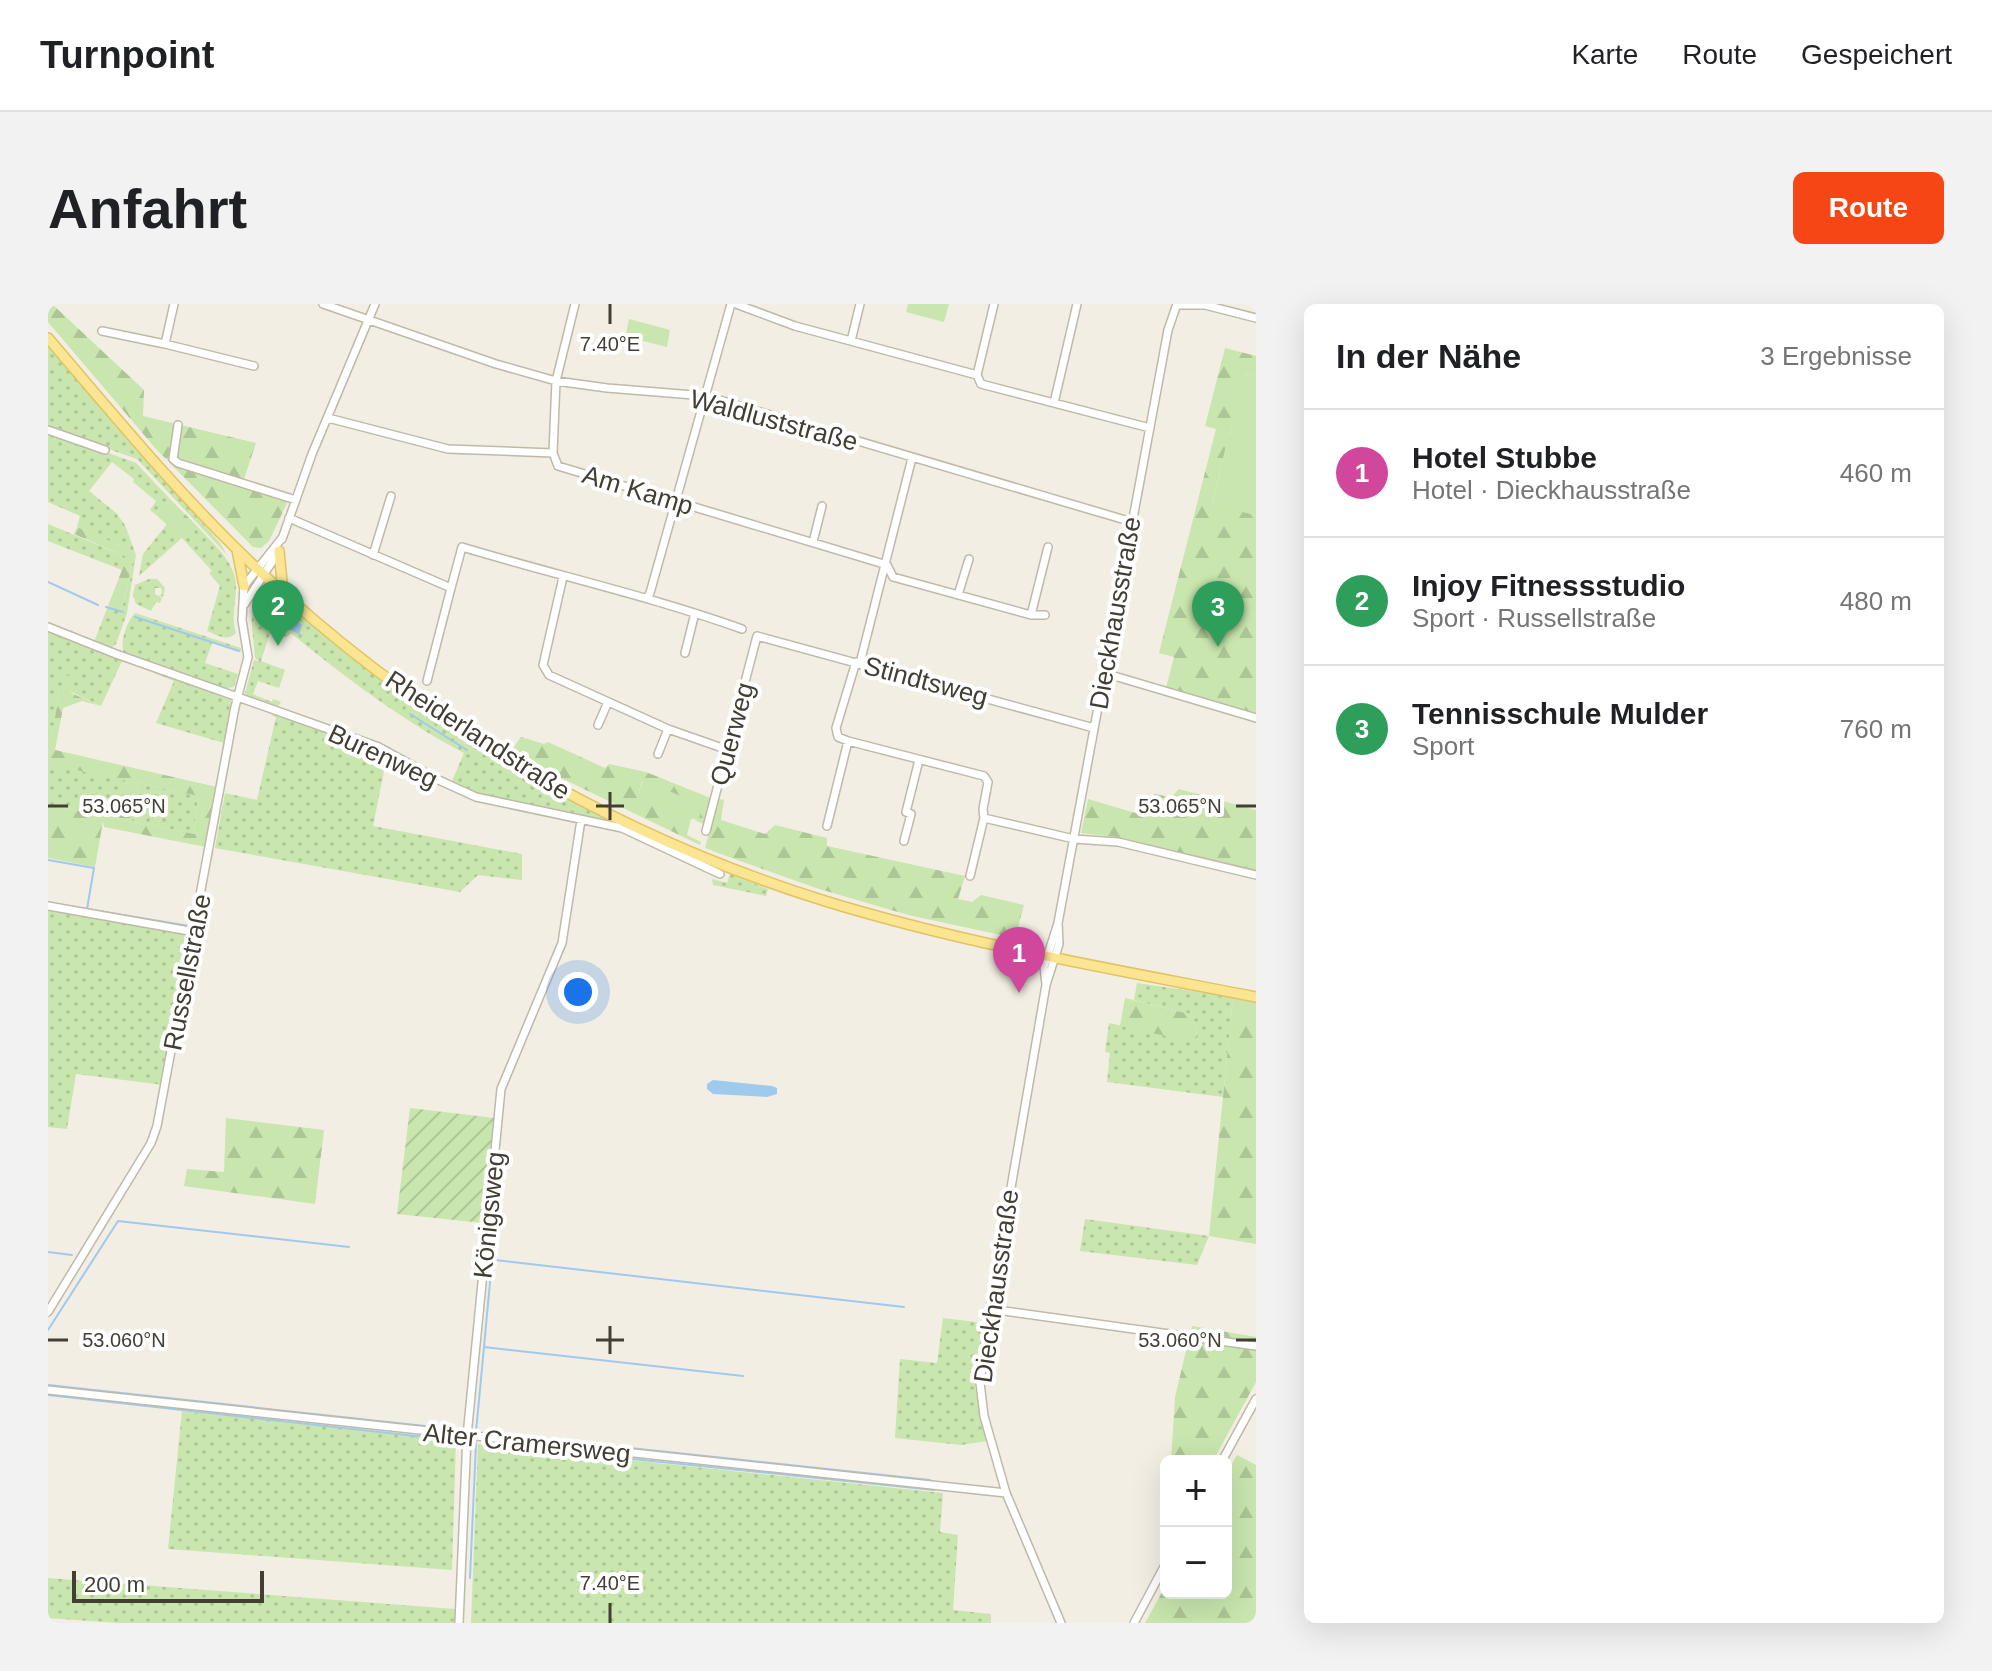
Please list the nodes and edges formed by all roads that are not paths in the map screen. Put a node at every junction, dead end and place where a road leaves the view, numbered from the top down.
1 (174, 304) edge
2 (323, 304) edge
3 (375, 304) edge
4 (575, 304) edge
5 (733, 304) edge
6 (860, 304) edge
7 (994, 304) edge
8 (1077, 304) edge
9 (1177, 304) edge
10 (753, 308) edge
11 (369, 318) junction
12 (1256, 318) edge
13 (102, 331) dead end
14 (48, 338) edge
15 (851, 341) junction
16 (165, 344) junction
17 (254, 366) dead end
18 (977, 375) junction
19 (556, 381) junction
20 (706, 396) junction
21 (1054, 403) junction
22 (328, 418) junction
23 (178, 425) dead end
24 (1150, 428) junction
25 (48, 430) edge
26 (105, 450) dead end
27 (553, 453) junction
28 (912, 458) junction
29 (391, 496) dead end
30 (296, 500) junction
31 (677, 501) junction
32 (822, 506) dead end
33 (289, 518) junction
34 (1132, 522) junction
35 (282, 538) junction
36 (813, 542) junction
37 (1048, 547) dead end
38 (237, 550) junction
39 (279, 551) junction
40 (373, 555) junction
41 (969, 559) dead end
42 (887, 565) junction
43 (261, 572) junction
44 (563, 577) junction
45 (244, 586) junction
46 (451, 588) junction
47 (283, 592) junction
48 (958, 595) junction
49 (647, 598) junction
50 (243, 606) junction
51 (695, 613) junction
52 (1031, 615) junction
53 (1045, 615) dead end
54 (48, 627) edge
55 (742, 629) dead end
56 (757, 636) joint
57 (685, 653) dead end
58 (858, 662) junction
59 (1104, 673) junction
60 (427, 681) dead end
61 (238, 698) junction
62 (608, 702) junction
63 (1256, 718) edge
64 (598, 725) dead end
65 (1094, 728) junction
66 (668, 729) junction
67 (848, 741) junction
68 (728, 750) junction
69 (658, 754) dead end
70 (919, 760) junction
71 (984, 818) junction
72 (581, 820) junction
73 (827, 826) dead end
74 (706, 831) dead end
75 (1074, 839) junction
76 (904, 841) dead end
77 (720, 874) dead end
78 (1256, 875) edge
79 (970, 876) dead end
80 (48, 906) edge
81 (195, 932) junction
82 (1052, 956) junction
83 (1256, 997) edge
84 (990, 1309) junction
85 (48, 1312) edge
86 (1256, 1346) edge
87 (48, 1390) edge
88 (1256, 1399) edge
89 (467, 1436) junction
90 (1225, 1455) edge
91 (1006, 1493) junction
92 (1160, 1574) edge
93 (459, 1623) edge
94 (1061, 1623) edge
95 (1134, 1623) edge

1 - 16 street
2 - 11 street, Waldluststraße
3 - 11 street
4 - 19 street
5 - 10 street
5 - 20 street
6 - 15 street
7 - 18 street
8 - 21 street
9 - 12 street
9 - 24 street, Dieckhausstraße
10 - 15 street
11 - 19 street, Waldluststraße
11 - 22 street
13 - 16 street
14 - 38 main road, Rheiderlandstraße
15 - 18 street
16 - 17 street
18 - 21 street
19 - 20 street, Waldluststraße
19 - 27 street
20 - 28 street, Waldluststraße
20 - 31 street
21 - 24 street
22 - 27 street, Am Kamp
22 - 30 street
23 - 30 street
24 - 34 street, Dieckhausstraße
25 - 26 street
27 - 31 street, Am Kamp
28 - 34 street, Waldluststraße
28 - 42 street
29 - 40 street
30 - 33 street
31 - 36 street, Am Kamp
31 - 49 street
32 - 36 street
33 - 35 street
33 - 40 street
34 - 59 street, Dieckhausstraße
35 - 39 street
35 - 43 street
36 - 42 street, Am Kamp
37 - 52 street
38 - 43 main road, Rheiderlandstraße
38 - 45 main road
39 - 43 street
39 - 47 main road
40 - 46 street
41 - 48 street
42 - 48 street, Am Kamp
42 - 58 street
43 - 45 street
43 - 47 main road, Rheiderlandstraße
43 - 50 street
44 - 46 street
44 - 49 street
44 - 62 street
45 - 50 street, Russellstraße
46 - 60 street
47 - 82 main road, Rheiderlandstraße
48 - 52 street, Am Kamp
49 - 51 street
50 - 61 street, Russellstraße
51 - 55 street
51 - 57 street
52 - 53 street, Am Kamp
54 - 61 street, Burenweg
56 - 58 street, Stindtsweg
56 - 68 street, Querweg
58 - 65 street, Stindtsweg
58 - 67 street
59 - 63 street
59 - 65 street, Dieckhausstraße
61 - 72 street, Burenweg
61 - 81 street, Russellstraße
62 - 64 street
62 - 66 street
65 - 75 street, Dieckhausstraße
66 - 68 street
66 - 69 street
67 - 70 street
67 - 73 street
68 - 74 street, Querweg
70 - 71 street
70 - 76 street
71 - 75 street
71 - 79 street
72 - 77 street, Burenweg
72 - 89 street, Königsweg
75 - 78 street
75 - 82 street, Dieckhausstraße
80 - 81 street
81 - 85 street, Russellstraße
82 - 83 main road, Rheiderlandstraße
82 - 84 street, Dieckhausstraße
84 - 86 street
84 - 91 street, Dieckhausstraße
87 - 89 street, Alter Cramersweg
88 - 90 street
89 - 91 street, Alter Cramersweg
89 - 93 street, Königsweg
91 - 94 street, Dieckhausstraße
92 - 95 street

